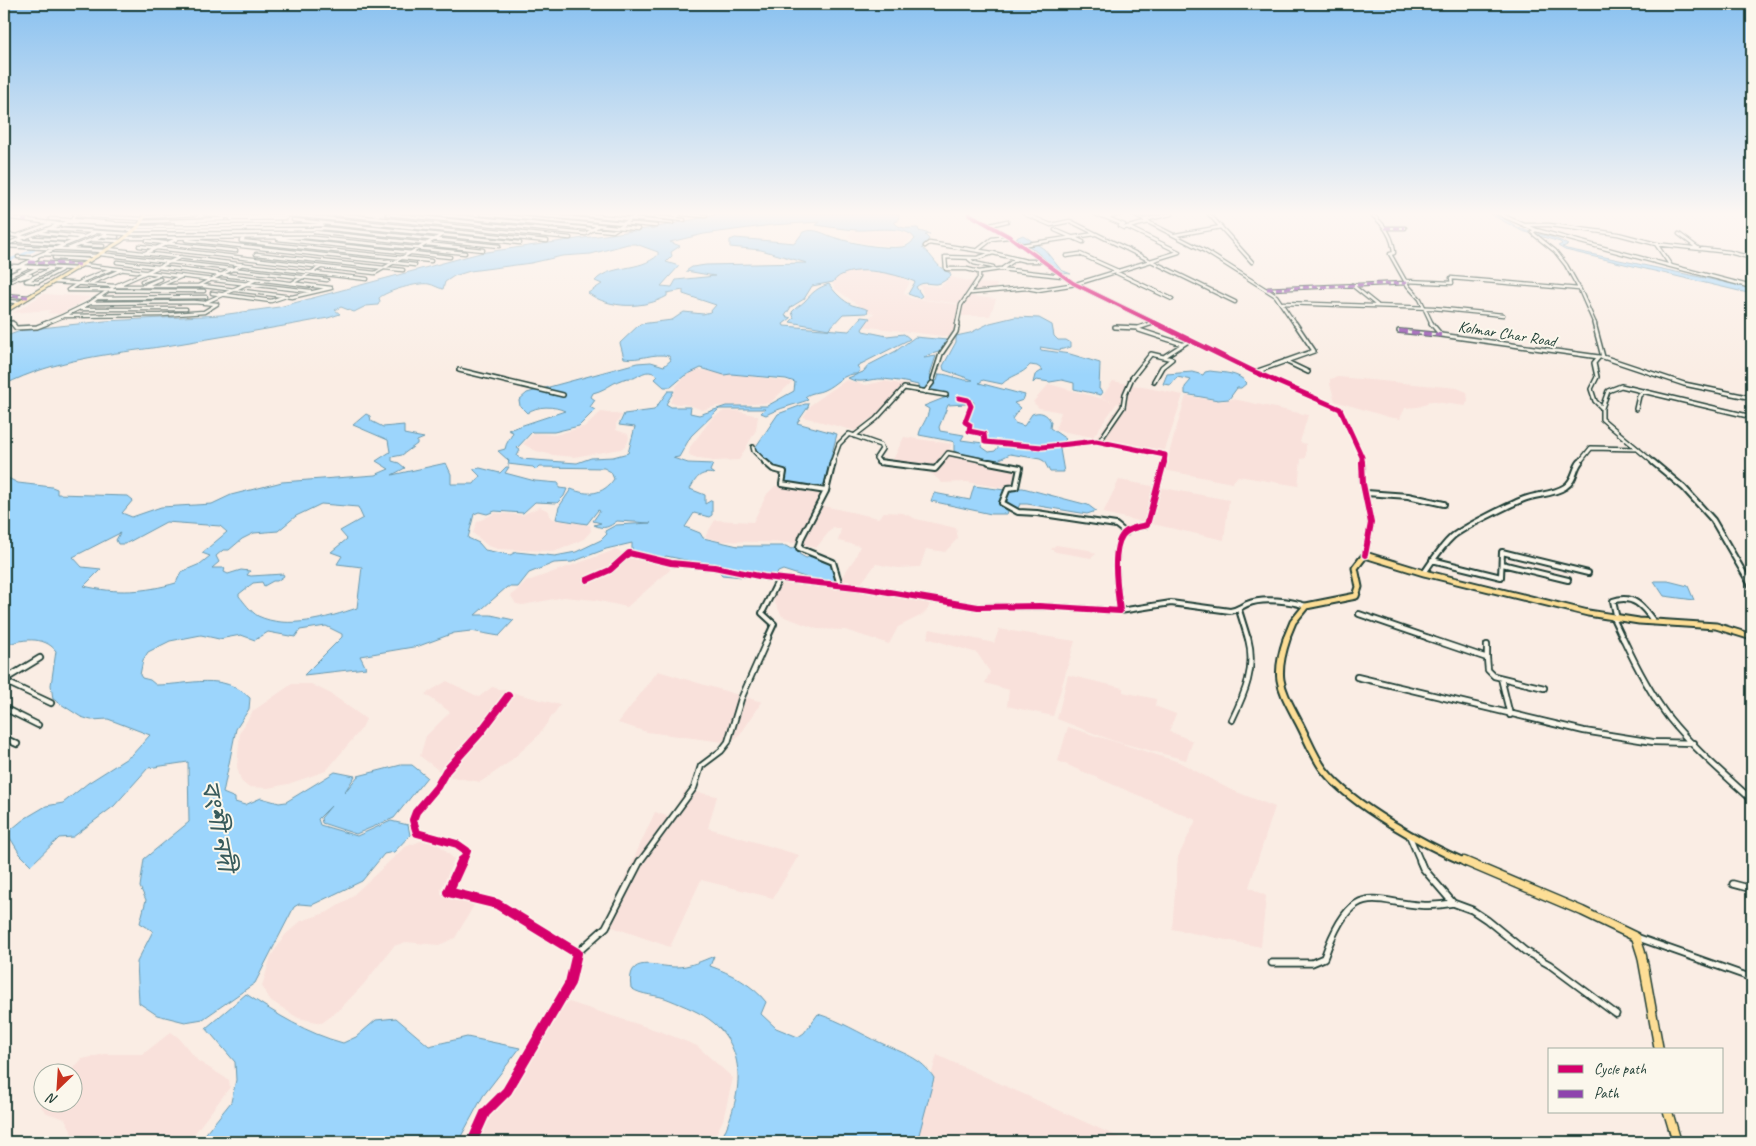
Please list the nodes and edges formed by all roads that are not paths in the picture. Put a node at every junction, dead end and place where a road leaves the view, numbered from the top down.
1 (16, 267) edge
2 (26, 267) edge
3 (39, 267) edge
4 (44, 267) edge
5 (109, 267) edge
6 (154, 267) edge
7 (218, 267) edge
8 (236, 267) edge
9 (274, 267) edge
10 (321, 267) edge
11 (326, 267) edge
12 (379, 267) edge
13 (946, 267) edge
14 (1050, 267) edge
15 (1107, 267) edge
16 (1130, 267) edge
17 (1163, 267) edge
18 (1230, 267) edge
19 (1398, 267) edge
20 (1566, 267) edge
21 (1677, 267) edge
22 (48, 268) junction
23 (53, 268) junction
24 (113, 268) junction
25 (157, 268) junction
26 (278, 268) junction
27 (384, 268) junction
28 (994, 268) joint
29 (1004, 268) joint
30 (64, 269) junction
31 (77, 269) joint
32 (123, 269) junction
33 (232, 269) junction
34 (970, 269) joint
35 (403, 270) dead end
36 (147, 272) junction
37 (312, 272) junction
38 (979, 272) junction
39 (1116, 272) junction
40 (4, 273) edge
41 (267, 274) junction
42 (24, 275) junction
43 (31, 275) junction
44 (220, 275) junction
45 (157, 276) dead end
46 (182, 276) junction
47 (1062, 276) junction
48 (4, 278) edge
49 (17, 278) junction
50 (160, 278) dead end
51 (302, 278) junction
52 (257, 279) junction
53 (367, 279) dead end
54 (210, 280) junction
55 (327, 280) dead end
56 (54, 282) junction
57 (151, 282) junction
58 (1406, 282) junction
59 (292, 283) junction
60 (4, 284) edge
61 (77, 284) junction
62 (89, 284) junction
63 (246, 284) junction
64 (1076, 284) junction
65 (1352, 285) junction
66 (115, 286) junction
67 (131, 286) junction
68 (144, 286) junction
69 (160, 286) junction
70 (198, 286) junction
71 (1752, 286) edge
72 (283, 288) junction
73 (234, 289) junction
74 (1267, 289) junction
75 (1579, 289) junction
76 (278, 291) dead end
77 (106, 292) junction
78 (123, 292) junction
79 (204, 292) dead end
80 (315, 292) junction
81 (212, 293) dead end
82 (971, 293) junction
83 (223, 294) junction
84 (4, 295) edge
85 (288, 296) junction
86 (29, 297) junction
87 (116, 297) junction
88 (206, 297) dead end
89 (98, 298) junction
90 (1172, 299) dead end
91 (4, 301) edge
92 (20, 302) junction
93 (1235, 302) dead end
94 (90, 303) junction
95 (204, 303) junction
96 (1283, 303) junction
97 (108, 304) junction
98 (1378, 306) junction
99 (1425, 307) junction
100 (79, 309) junction
101 (99, 309) junction
102 (186, 309) dead end
103 (4, 312) edge
104 (1503, 315) dead end
105 (63, 316) junction
106 (91, 316) junction
107 (4, 321) edge
108 (1156, 322) junction
109 (1115, 327) dead end
110 (1139, 330) dead end
111 (1399, 331) dead end
112 (1441, 335) junction
113 (1190, 340) junction
114 (1182, 344) junction
115 (1165, 356) junction
116 (1601, 357) junction
117 (1285, 361) junction
118 (459, 370) dead end
119 (1255, 372) junction
120 (1308, 372) dead end
121 (933, 379) dead end
122 (1154, 381) dead end
123 (932, 384) dead end
124 (1644, 391) junction
125 (925, 392) junction
126 (563, 396) dead end
127 (946, 396) dead end
128 (959, 398) dead end
129 (1752, 398) edge
130 (1602, 408) junction
131 (1636, 409) dead end
132 (1752, 417) edge
133 (854, 436) junction
134 (1099, 442) junction
135 (753, 447) dead end
136 (1638, 449) junction
137 (826, 491) junction
138 (1366, 493) junction
139 (1444, 504) dead end
140 (1126, 532) junction
141 (1365, 555) junction
142 (1432, 560) junction
143 (1502, 564) junction
144 (1422, 572) junction
145 (1588, 573) dead end
146 (779, 579) junction
147 (587, 580) dead end
148 (1568, 580) dead end
149 (840, 585) junction
150 (1752, 587) edge
151 (1306, 606) junction
152 (1239, 610) junction
153 (1120, 612) junction
154 (1359, 614) dead end
155 (1615, 618) junction
156 (1654, 622) junction
157 (1752, 637) edge
158 (1487, 645) dead end
159 (40, 658) dead end
160 (1487, 658) junction
161 (1357, 677) dead end
162 (1501, 678) junction
163 (4, 680) edge
164 (1544, 688) dead end
165 (508, 696) dead end
166 (51, 703) dead end
167 (4, 708) edge
168 (1510, 714) junction
169 (1232, 720) dead end
170 (38, 725) dead end
171 (4, 738) edge
172 (1694, 743) junction
173 (17, 744) dead end
174 (1752, 800) edge
175 (1408, 833) junction
176 (1733, 884) dead end
177 (1752, 889) edge
178 (1452, 903) junction
179 (1636, 937) junction
180 (577, 953) junction
181 (1272, 963) dead end
182 (1752, 978) edge
183 (1616, 1014) dead end
184 (1659, 1048) edge
185 (1669, 1114) edge
186 (472, 1142) edge
187 (1677, 1142) edge

1 - 40 street
2 - 48 street
3 - 42 street
4 - 22 street
5 - 24 street
6 - 25 street
7 - 33 street
8 - 33 street
9 - 26 street
10 - 37 street
11 - 27 street
12 - 27 street
13 - 34 street
14 - 47 street
15 - 39 street
16 - 39 street
17 - 93 street
18 - 74 street
19 - 58 street, Kolmar Char Road
20 - 75 street
21 - 71 street
22 - 23 street
22 - 43 street
23 - 30 street
23 - 30 street
24 - 32 street
24 - 61 street
25 - 36 street
25 - 44 street
26 - 37 street
26 - 41 street
27 - 35 street
28 - 29 street
28 - 38 street
29 - 47 street
30 - 31 street
31 - 56 highway
32 - 36 street
32 - 62 street
33 - 41 street
33 - 44 street
34 - 38 street
36 - 46 street
36 - 66 street
37 - 51 street
37 - 53 street
38 - 82 street
39 - 64 street
39 - 90 street
41 - 51 street
41 - 52 street
42 - 43 street
42 - 49 street
43 - 49 street
44 - 52 street
44 - 54 street
45 - 57 street
46 - 54 street
46 - 69 street
47 - 64 street
49 - 60 street
50 - 57 street
51 - 55 street
51 - 59 street
52 - 59 street
52 - 63 street
54 - 63 street
54 - 70 street
56 - 61 street
56 - 86 highway
57 - 68 street
58 - 65 street
58 - 75 street
58 - 99 street, Kolmar Char Road
59 - 80 street
61 - 62 street
61 - 77 street
62 - 66 street
63 - 72 street
63 - 73 street
64 - 82 street
64 - 108 street
65 - 74 street
65 - 98 street
66 - 67 street
66 - 77 street
67 - 68 street
67 - 78 street
68 - 69 street
69 - 70 street
70 - 73 street
72 - 76 street
72 - 80 street
73 - 83 street
73 - 85 street
74 - 96 street
75 - 116 street
77 - 78 street
77 - 89 street
78 - 79 street
78 - 87 street
80 - 85 street
81 - 83 street
82 - 121 street
83 - 85 street
83 - 95 street
84 - 86 street
86 - 92 highway
87 - 88 street
87 - 89 street
87 - 97 street
89 - 94 street
91 - 92 street
92 - 103 highway
94 - 97 street
94 - 100 street
95 - 97 street
95 - 106 street
96 - 98 street
96 - 117 street
97 - 101 street
98 - 99 street
99 - 104 street
99 - 112 street, Kolmar Char Road
100 - 101 street
100 - 105 street
101 - 102 street
101 - 106 street
105 - 106 street
105 - 107 street
108 - 109 street
108 - 113 street
110 - 114 street
111 - 112 street
112 - 116 street, Kolmar Char Road
113 - 114 street
113 - 119 street
114 - 115 street
115 - 122 street
115 - 134 street
116 - 129 street
116 - 130 street
117 - 119 street
117 - 120 street
118 - 126 street
119 - 138 street
123 - 125 street
124 - 130 street
124 - 131 street
124 - 132 street
125 - 127 street
125 - 133 street
128 - 134 street
130 - 136 street
133 - 137 street
133 - 140 street
134 - 140 street
135 - 137 street
136 - 142 street
136 - 150 street
137 - 149 street
138 - 139 street
138 - 141 street
140 - 153 street
141 - 144 main road
141 - 151 main road
142 - 143 street
142 - 144 street
143 - 145 street
143 - 148 street
144 - 155 main road
146 - 147 street
146 - 149 street
146 - 180 street
149 - 153 street
151 - 152 street
151 - 175 main road
152 - 153 street
152 - 169 street
154 - 160 street
155 - 156 main road
155 - 156 street
155 - 172 street
156 - 157 main road
158 - 160 street
159 - 163 street
160 - 162 street
161 - 168 street
162 - 164 street
162 - 168 street
163 - 166 street
165 - 180 street
167 - 170 street
168 - 172 street
171 - 173 street
172 - 174 street
175 - 178 street
175 - 179 main road
176 - 177 street
178 - 181 street
178 - 183 street
179 - 182 street
179 - 184 main road
180 - 186 street
185 - 187 main road

